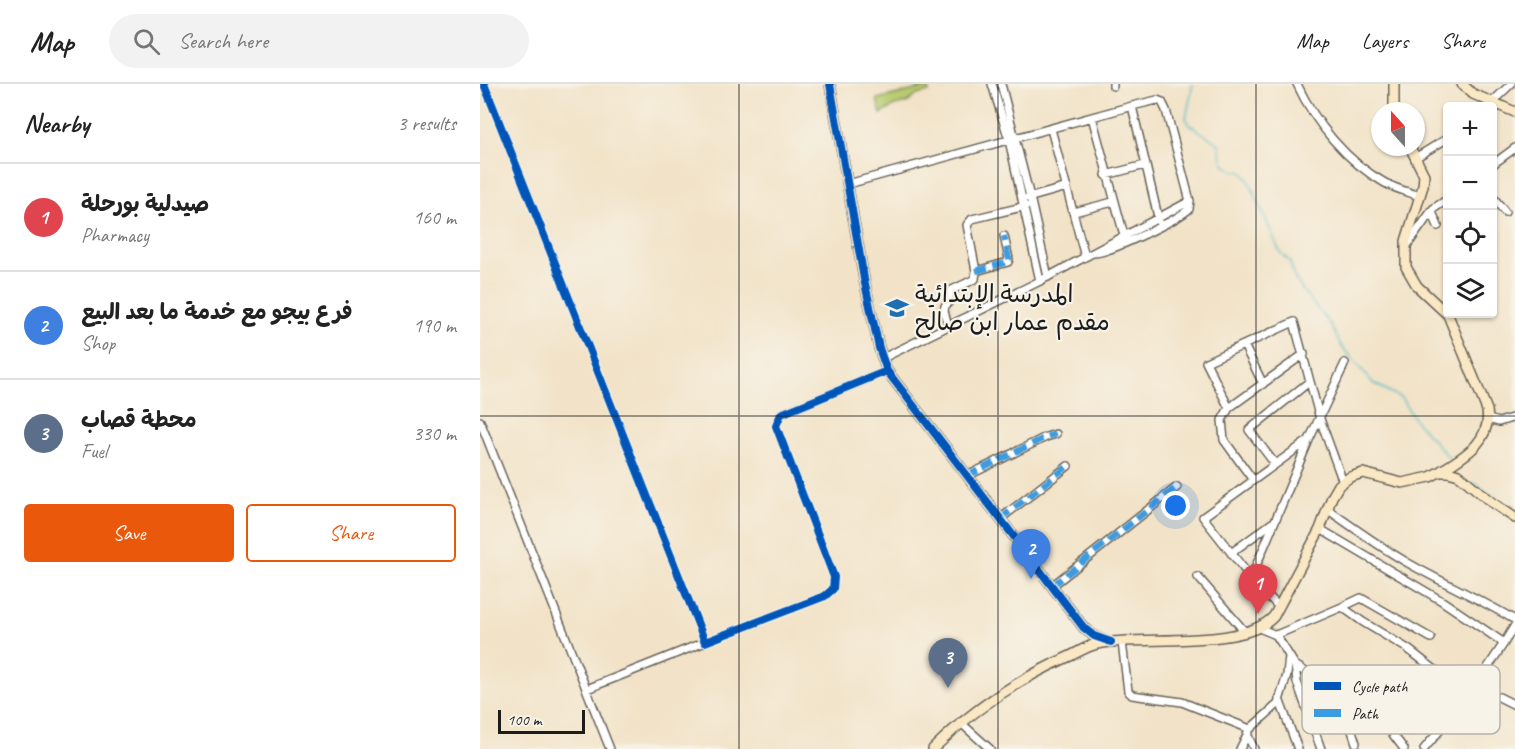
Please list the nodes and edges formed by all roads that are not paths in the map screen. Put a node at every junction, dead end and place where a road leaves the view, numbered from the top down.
1 (484, 84) edge
2 (830, 84) edge
3 (992, 84) edge
4 (1001, 84) edge
5 (1297, 84) edge
6 (1394, 84) edge
7 (1462, 84) edge
8 (1511, 84) edge
9 (1394, 102) edge
10 (1486, 102) edge
11 (1497, 103) edge
12 (1132, 106) junction
13 (1497, 108) edge
14 (1515, 112) edge
15 (1092, 117) junction
16 (1051, 129) junction
17 (1012, 139) junction
18 (1443, 141) edge
19 (1515, 148) edge
20 (1415, 158) joint
21 (1497, 161) edge
22 (1145, 165) junction
23 (1106, 174) junction
24 (848, 184) junction
25 (1067, 187) junction
26 (1420, 196) junction
27 (1027, 202) junction
28 (1113, 202) junction
29 (1497, 202) edge
30 (1443, 203) edge
31 (1074, 212) junction
32 (1432, 212) junction
33 (1505, 212) dead end
34 (1159, 222) junction
35 (1438, 226) dead end
36 (1004, 236) dead end
37 (1124, 239) junction
38 (1406, 247) junction
39 (1085, 257) junction
40 (976, 271) junction
41 (1048, 277) junction
42 (1040, 281) junction
43 (948, 326) junction
44 (1245, 345) junction
45 (1304, 354) junction
46 (883, 358) junction
47 (1345, 363) dead end
48 (887, 371) junction
49 (1309, 382) junction
50 (1263, 384) junction
51 (1229, 408) junction
52 (1515, 417) edge
53 (1320, 419) junction
54 (1488, 419) junction
55 (480, 421) edge
56 (1056, 434) dead end
57 (1309, 440) junction
58 (1275, 464) junction
59 (1068, 466) dead end
60 (1439, 471) junction
61 (967, 476) junction
62 (1253, 480) junction
63 (1343, 482) junction
64 (1177, 487) dead end
65 (1327, 508) junction
66 (1515, 518) edge
67 (1000, 519) junction
68 (1274, 521) junction
69 (1320, 530) junction
70 (1231, 553) junction
71 (1198, 578) dead end
72 (1251, 578) junction
73 (1052, 586) junction
74 (1279, 607) junction
75 (1342, 607) junction
76 (1515, 621) edge
77 (1515, 626) edge
78 (1084, 628) junction
79 (1259, 628) junction
80 (1245, 632) junction
81 (1276, 635) junction
82 (1431, 638) dead end
83 (705, 642) junction
84 (1111, 642) junction
85 (1122, 642) junction
86 (1504, 643) junction
87 (1078, 652) junction
88 (1290, 656) junction
89 (1295, 664) junction
90 (1429, 665) edge
91 (1489, 665) edge
92 (1302, 669) edge
93 (587, 689) junction
94 (1302, 693) edge
95 (1500, 698) edge
96 (1279, 699) junction
97 (1515, 705) edge
98 (960, 722) junction
99 (1248, 732) junction
100 (1317, 734) edge
101 (1353, 734) edge
102 (1393, 734) edge
103 (1437, 734) edge
104 (1356, 743) dead end
105 (610, 749) edge
106 (933, 749) edge
107 (990, 749) edge
108 (1240, 749) edge
109 (1254, 749) edge
110 (1298, 749) edge
111 (1322, 749) edge
112 (1404, 749) edge
113 (1424, 749) edge

1 - 83 street
2 - 24 main road
3 - 17 street
4 - 17 street
5 - 26 street
6 - 9 main road
7 - 10 main road
8 - 11 street
12 - 15 street
12 - 22 street
12 - 34 street
13 - 14 main road
15 - 16 street
15 - 23 street
16 - 17 street
16 - 25 street
17 - 24 street
17 - 27 street
18 - 20 street
19 - 21 street
20 - 26 main road
22 - 23 street
22 - 34 street
23 - 28 street
24 - 46 main road
25 - 27 street
25 - 31 street
26 - 38 main road
27 - 40 street
27 - 41 street
27 - 42 street
28 - 31 street
28 - 37 street
29 - 33 street
30 - 32 street
31 - 39 street
32 - 35 street
32 - 38 street
34 - 37 street
36 - 40 street
37 - 39 street
38 - 54 main road
39 - 41 street
40 - 43 street
41 - 42 street
42 - 43 street
43 - 46 street
44 - 45 street
44 - 50 street
44 - 51 street
45 - 49 street
45 - 50 street
46 - 48 main road
47 - 53 street
48 - 61 main road
48 - 83 street
49 - 53 street
49 - 58 street
50 - 51 street
51 - 62 street
52 - 54 street
53 - 57 street
53 - 63 street
54 - 60 main road
55 - 93 street
56 - 61 street
57 - 58 street
57 - 68 street
58 - 62 street
59 - 67 street
60 - 63 main road
60 - 66 main road
61 - 67 main road
62 - 70 street
63 - 65 main road
64 - 73 street
65 - 69 main road
65 - 76 street
67 - 73 main road
68 - 70 street
68 - 72 street
69 - 74 main road
69 - 86 street
70 - 72 street
71 - 80 street
72 - 74 street
73 - 78 main road
74 - 79 main road
75 - 81 street
75 - 82 street
75 - 90 street
77 - 86 street
78 - 84 main road
78 - 87 main road
79 - 80 main road
79 - 81 street
80 - 85 main road
81 - 88 street
83 - 93 street
84 - 85 main road
84 - 87 main road
85 - 99 street
86 - 91 street
87 - 98 main road
88 - 89 street
88 - 96 street
89 - 92 street
89 - 94 street
93 - 105 street
95 - 97 street
96 - 99 street
96 - 110 street
98 - 106 main road
98 - 107 street
99 - 108 street
99 - 109 street
100 - 111 street
101 - 104 street
102 - 112 street
103 - 113 street

